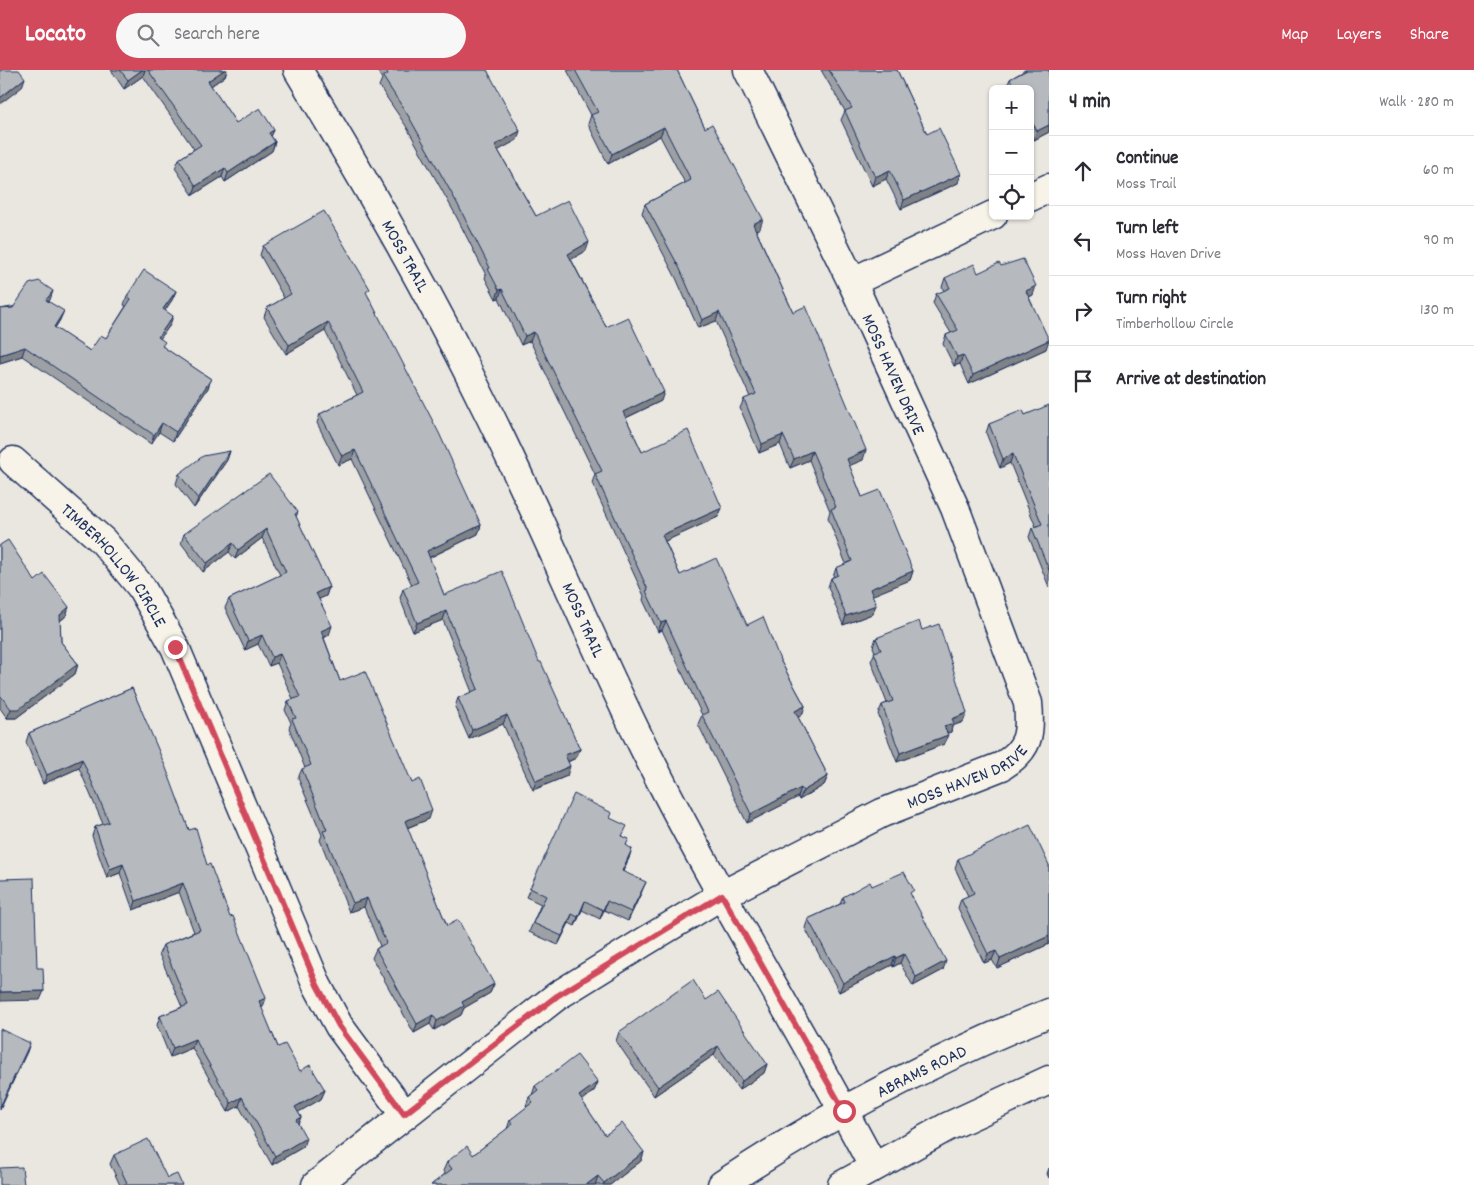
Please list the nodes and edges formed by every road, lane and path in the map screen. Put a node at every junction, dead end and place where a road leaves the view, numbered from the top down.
1 (298, 70) edge
2 (748, 70) edge
3 (1049, 188) edge
4 (1034, 195) edge
5 (989, 217) edge
6 (852, 282) junction
7 (13, 462) dead end
8 (722, 895) junction
9 (1049, 1013) edge
10 (1049, 1080) edge
11 (844, 1111) junction
12 (404, 1114) junction
13 (873, 1166) junction
14 (316, 1185) edge
15 (722, 1185) edge
16 (842, 1185) edge

1 - 8 street, MOSS TRAIL
2 - 6 street, MOSS HAVEN DRIVE
3 - 4 street
5 - 6 street
6 - 8 street, MOSS HAVEN DRIVE
7 - 12 street, TIMBERHOLLOW CIRCLE
8 - 11 street, MOSS TRAIL
8 - 12 street, MOSS HAVEN DRIVE
9 - 11 street, ABRAMS ROAD
10 - 13 street
11 - 13 street, MOSS TRAIL
11 - 15 street, ABRAMS ROAD
12 - 14 street, MOSS HAVEN DRIVE
13 - 16 street

